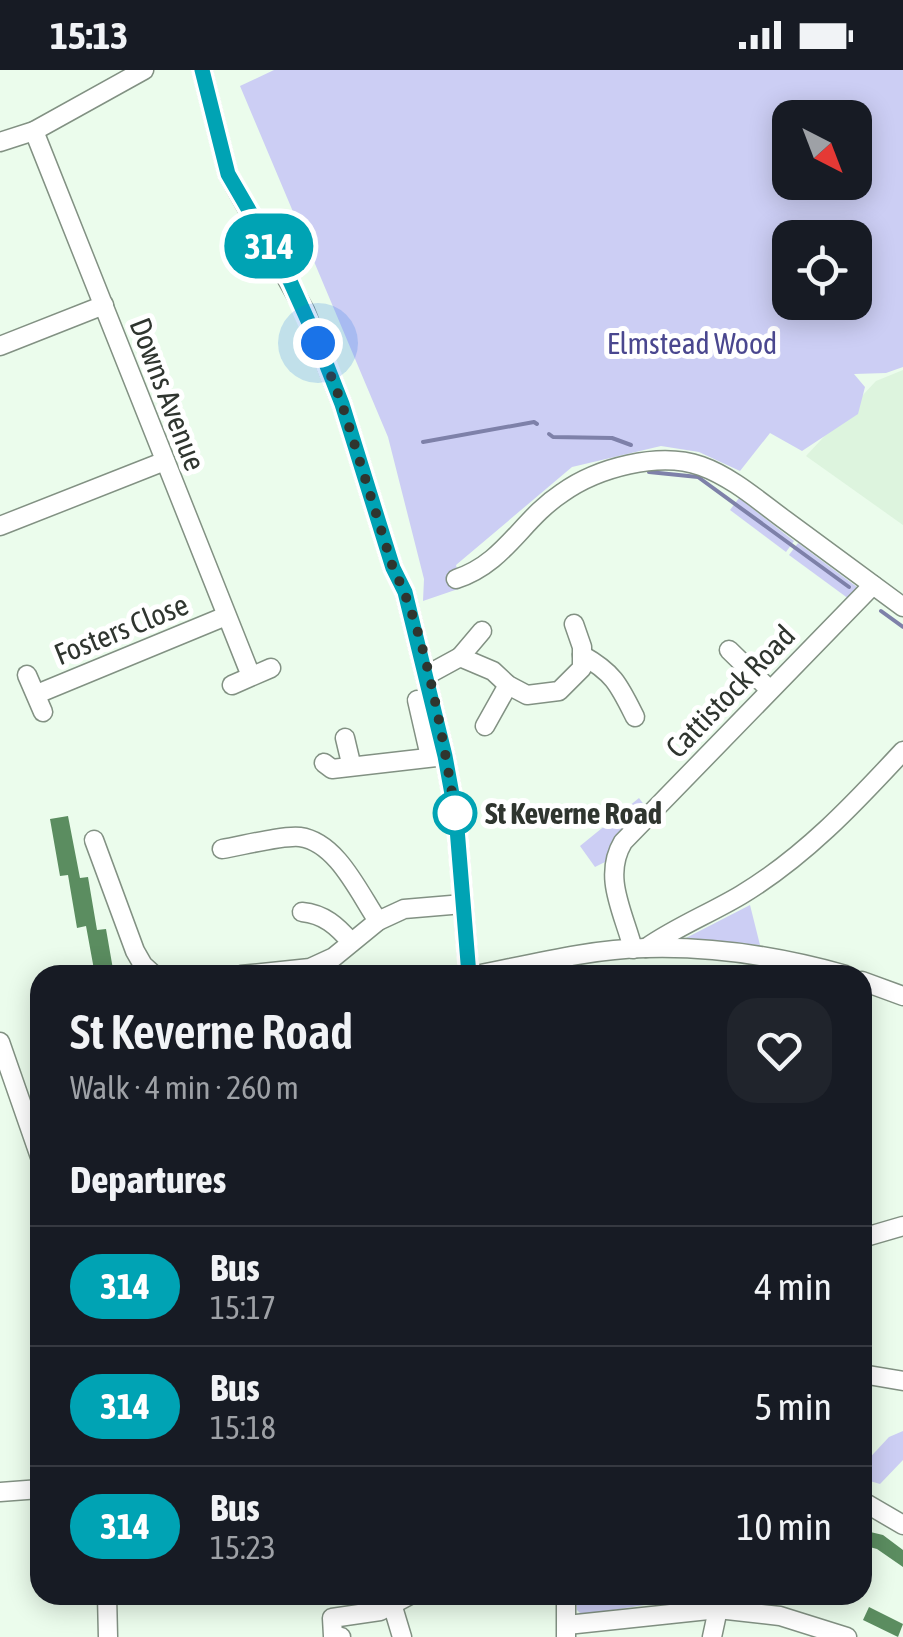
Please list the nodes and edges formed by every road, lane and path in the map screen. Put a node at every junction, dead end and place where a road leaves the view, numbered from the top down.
1 (144, 70) edge
2 (202, 70) edge
3 (34, 130) junction
4 (0, 142) edge
5 (104, 306) junction
6 (0, 346) edge
7 (165, 461) junction
8 (0, 526) edge
9 (456, 579) dead end
10 (873, 584) junction
11 (903, 607) edge
12 (226, 616) junction
13 (574, 624) dead end
14 (482, 632) dead end
15 (729, 650) dead end
16 (582, 655) junction
17 (460, 656) junction
18 (271, 668) dead end
19 (26, 675) dead end
20 (427, 675) junction
21 (251, 676) junction
22 (508, 685) junction
23 (232, 686) dead end
24 (770, 690) junction
25 (417, 700) dead end
26 (635, 718) dead end
27 (485, 726) dead end
28 (345, 738) dead end
29 (438, 749) junction
30 (903, 751) edge
31 (350, 759) junction
32 (94, 840) dead end
33 (222, 848) dead end
34 (463, 904) junction
35 (302, 912) dead end
36 (378, 921) junction
37 (352, 942) junction
38 (640, 948) junction
39 (142, 965) edge
40 (317, 965) edge
41 (468, 965) edge
42 (566, 965) edge
43 (784, 965) edge
44 (872, 985) edge
45 (903, 996) edge
46 (0, 1042) edge
47 (30, 1129) edge
48 (903, 1226) edge
49 (872, 1235) edge
50 (872, 1376) edge
51 (903, 1381) edge
52 (30, 1490) edge
53 (0, 1492) edge
54 (872, 1508) edge
55 (903, 1525) edge
56 (107, 1605) edge
57 (396, 1605) edge
58 (566, 1605) edge
59 (649, 1605) edge
60 (722, 1605) edge
61 (727, 1605) edge
62 (393, 1607) junction
63 (566, 1631) edge
64 (108, 1637) edge
65 (341, 1637) edge
66 (402, 1637) edge
67 (712, 1637) edge
68 (847, 1637) edge

1 - 3 street
2 - 20 street
3 - 4 street
3 - 5 street, Downs Avenue
5 - 6 street
5 - 7 street, Downs Avenue
7 - 8 street
7 - 12 street, Downs Avenue
9 - 10 street
10 - 11 street
10 - 24 street, Cattistock Road
12 - 19 street, Fosters Close
12 - 21 street, Downs Avenue
13 - 16 street
14 - 17 street
15 - 24 street
16 - 22 street
16 - 26 street
17 - 20 street
17 - 22 street
18 - 21 street
20 - 29 street
21 - 23 street
22 - 27 street
24 - 38 street, Cattistock Road
25 - 29 street
28 - 31 street
29 - 31 street
29 - 31 street
29 - 34 street
30 - 38 street
32 - 39 street
33 - 36 street
34 - 36 street
34 - 41 street
35 - 37 street
36 - 37 street
37 - 40 street
38 - 42 street
38 - 43 street
44 - 45 street
46 - 47 street
48 - 49 street
50 - 51 street
52 - 53 street
54 - 55 street
56 - 64 street
57 - 62 street
58 - 63 street
59 - 63 street
60 - 67 street
61 - 68 street
62 - 65 street
62 - 66 street

